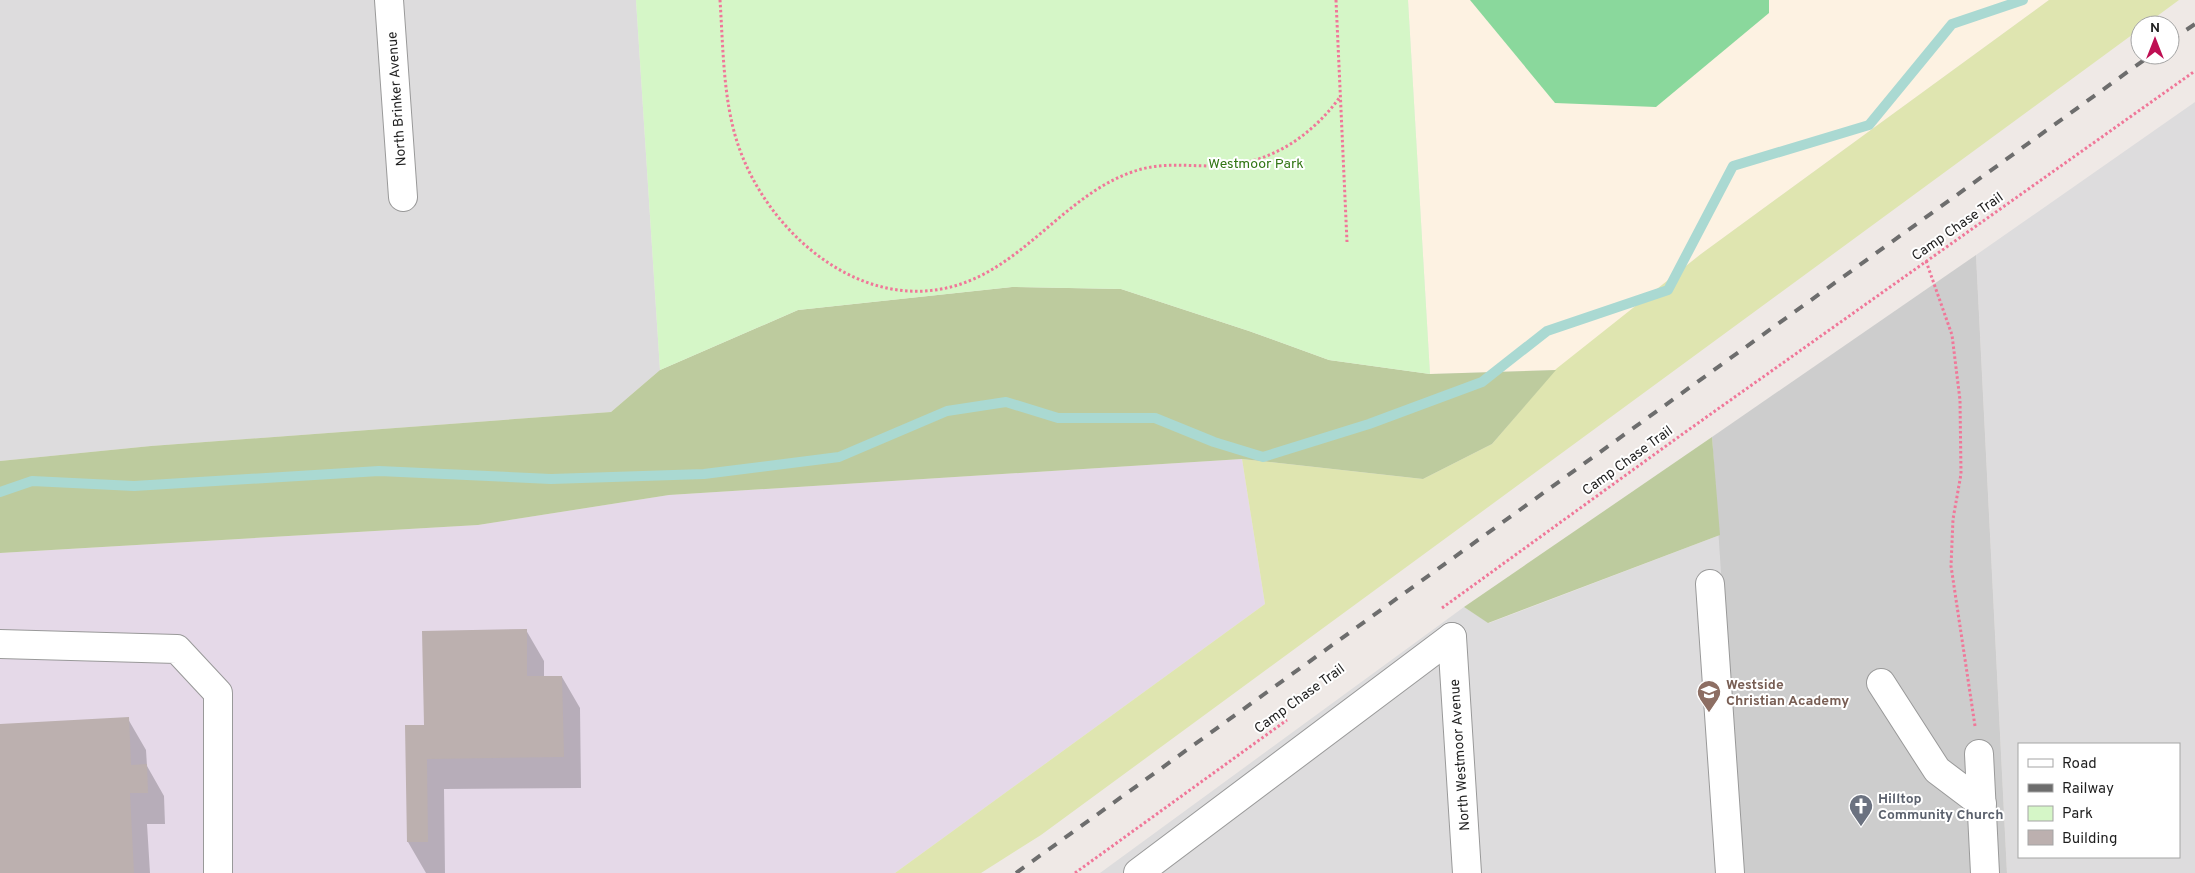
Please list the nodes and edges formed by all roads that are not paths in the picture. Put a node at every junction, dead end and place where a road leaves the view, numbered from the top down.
1 (389, 0) edge
2 (403, 197) dead end
3 (1710, 584) dead end
4 (0, 644) edge
5 (1880, 683) dead end
6 (1979, 754) road end
7 (1982, 804) junction
8 (218, 873) edge
9 (1138, 873) edge
10 (1467, 873) edge
11 (1730, 873) edge
12 (1985, 873) edge

1 - 2 street, North Brinker Avenue
3 - 11 street
4 - 8 street
5 - 7 street
6 - 7 street
7 - 12 street
9 - 10 street, North Westmoor Avenue

